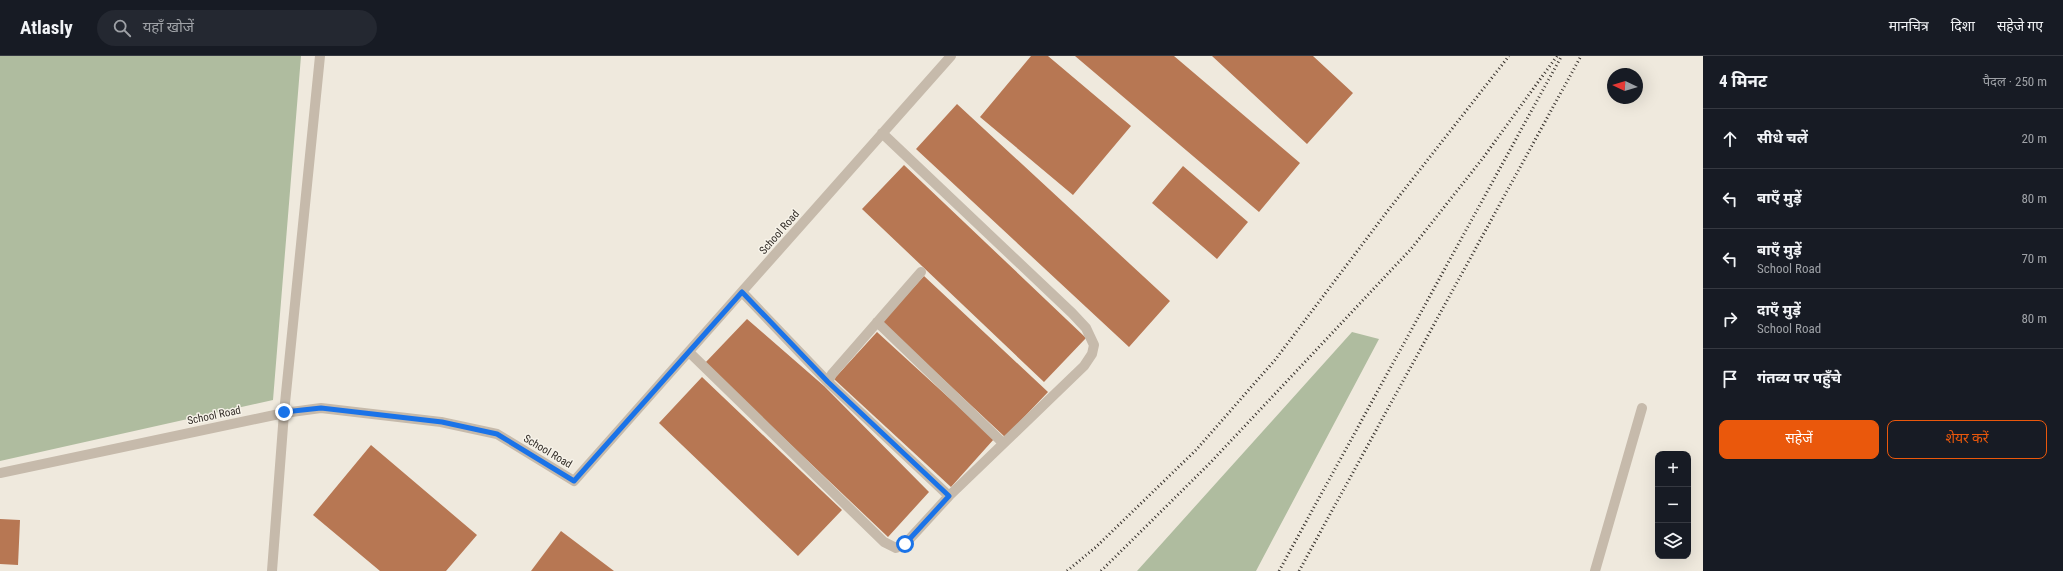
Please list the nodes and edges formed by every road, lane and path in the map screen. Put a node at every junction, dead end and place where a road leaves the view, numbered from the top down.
1 (320, 56) edge
2 (951, 56) edge
3 (882, 133) junction
4 (921, 272) dead end
5 (742, 292) junction
6 (878, 322) junction
7 (689, 352) junction
8 (828, 382) junction
9 (1642, 408) dead end
10 (284, 412) junction
11 (1003, 443) junction
12 (0, 474) edge
13 (949, 496) junction
14 (272, 571) edge
15 (1595, 571) edge

1 - 10 street
2 - 3 street, School Road
3 - 5 street, School Road
3 - 11 street
4 - 6 street
5 - 7 street, School Road
5 - 8 street
6 - 8 street
6 - 11 street
7 - 10 street, School Road
7 - 13 street
8 - 13 street
9 - 15 street
10 - 12 street, School Road
10 - 14 street
11 - 13 street

